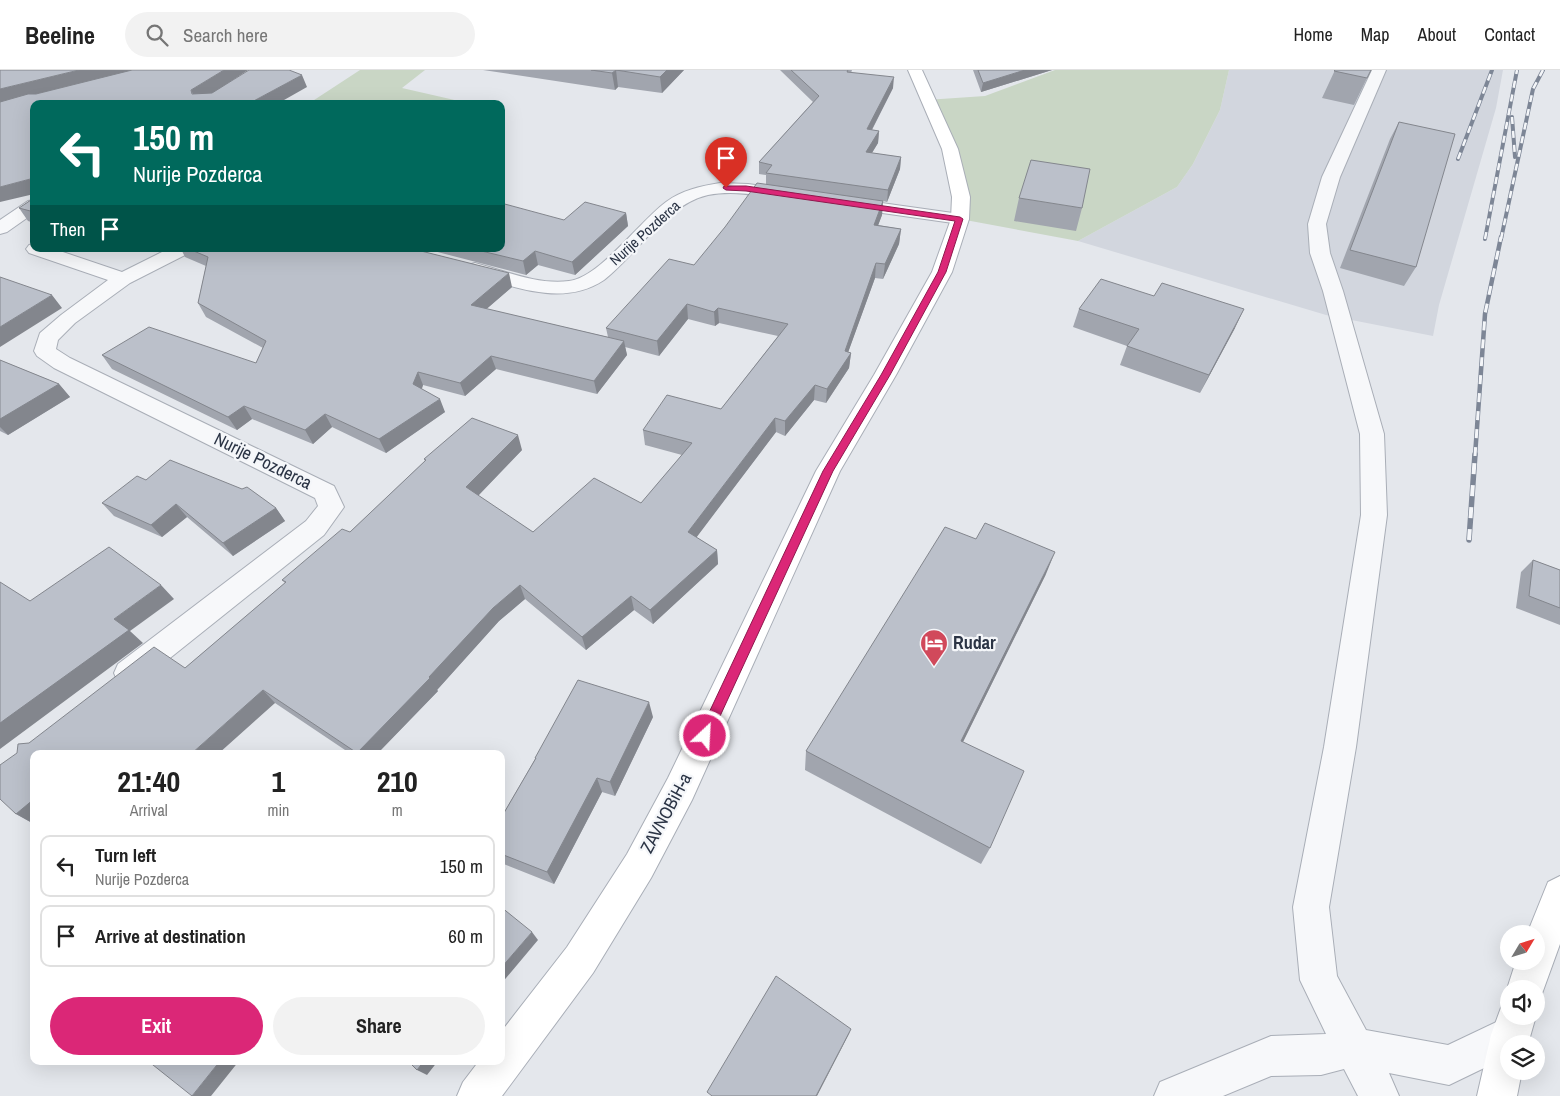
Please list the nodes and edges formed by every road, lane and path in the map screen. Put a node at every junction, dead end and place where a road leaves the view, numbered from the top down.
1 (915, 70) edge
2 (1379, 70) edge
3 (807, 198) edge
4 (826, 201) edge
5 (30, 208) edge
6 (960, 219) junction
7 (0, 228) edge
8 (0, 236) edge
9 (30, 246) edge
10 (46, 252) edge
11 (176, 252) edge
12 (455, 264) edge
13 (124, 279) junction
14 (114, 685) edge
15 (1560, 894) edge
16 (1545, 935) edge
17 (1514, 1026) edge
18 (1354, 1047) junction
19 (505, 1060) edge
20 (501, 1065) edge
21 (478, 1096) edge
22 (1174, 1096) edge
23 (1379, 1096) edge
24 (1496, 1096) edge

1 - 6 main road, ZAVNOBiH-a
2 - 18 street
3 - 12 street, Nurije Pozderca
4 - 6 street
5 - 7 street
6 - 19 main road, ZAVNOBiH-a
8 - 9 street
10 - 13 street
11 - 13 street, Nurije Pozderca
13 - 14 street, Nurije Pozderca
15 - 16 main road
17 - 18 street
17 - 24 main road
18 - 22 street
18 - 23 street
20 - 21 main road, ZAVNOBiH-a

